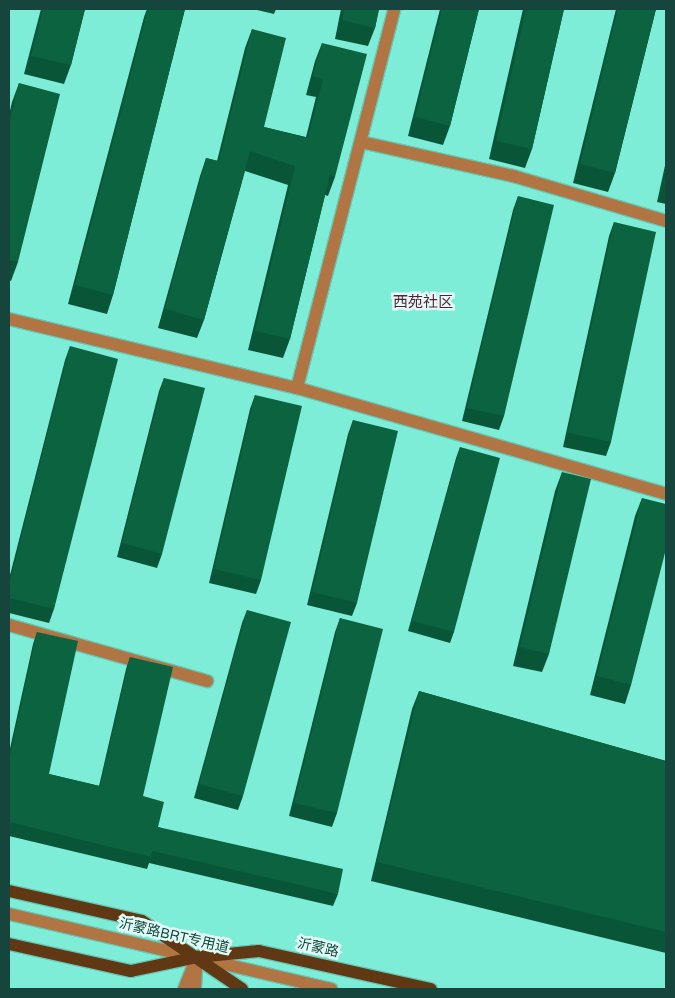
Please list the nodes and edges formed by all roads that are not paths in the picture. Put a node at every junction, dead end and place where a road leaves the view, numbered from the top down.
1 (394, 9) edge
2 (361, 142) junction
3 (666, 221) edge
4 (9, 319) edge
5 (297, 388) junction
6 (666, 494) edge
7 (9, 625) edge
8 (207, 681) dead end
9 (9, 892) edge
10 (9, 914) edge
11 (9, 944) edge
12 (197, 957) junction
13 (184, 989) edge
14 (196, 989) edge
15 (242, 989) edge
16 (331, 989) edge
17 (431, 989) edge

1 - 2 street
2 - 3 street
2 - 5 street
4 - 5 street
5 - 6 street
7 - 8 street
9 - 12 main road
10 - 12 street, 沂蒙路BRT专用道
11 - 12 main road, 沂蒙路
12 - 13 street
12 - 14 street
12 - 15 main road
12 - 16 street, 沂蒙路BRT专用道
12 - 17 main road, 沂蒙路

